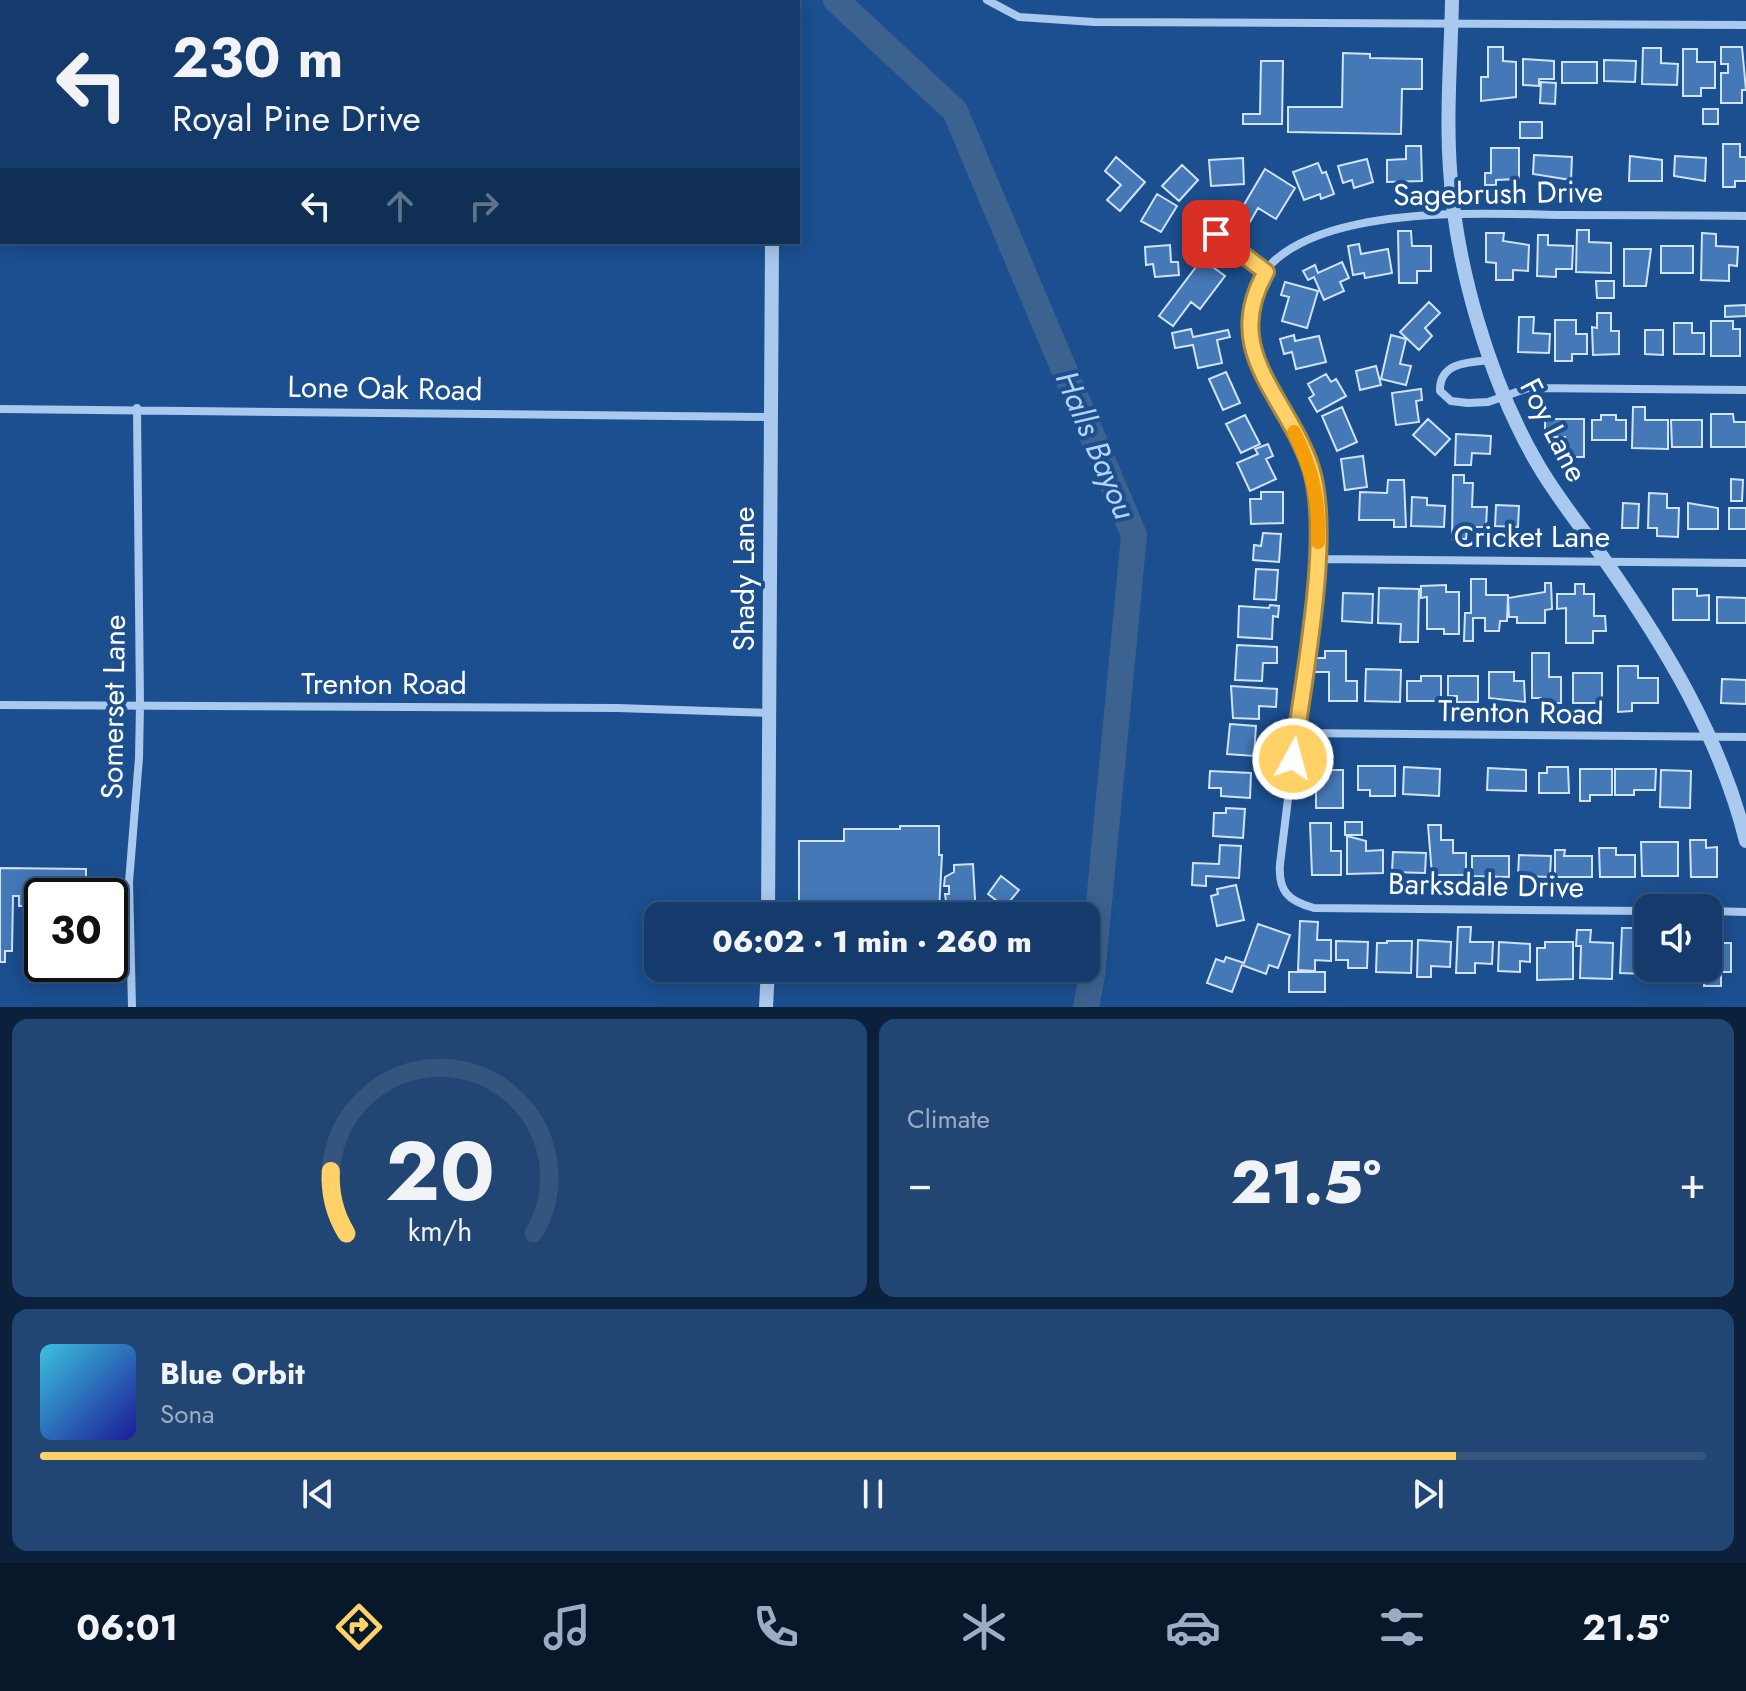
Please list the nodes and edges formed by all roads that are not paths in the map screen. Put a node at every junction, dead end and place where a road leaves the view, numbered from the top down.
1 (987, 0) edge
2 (1452, 0) edge
3 (1452, 23) junction
4 (1746, 25) edge
5 (1455, 214) junction
6 (1746, 216) edge
7 (1216, 234) dead end
8 (772, 244) edge
9 (1266, 272) junction
10 (1492, 360) junction
11 (1746, 390) edge
12 (1504, 396) junction
13 (137, 408) junction
14 (0, 409) edge
15 (769, 417) junction
16 (1317, 559) junction
17 (1604, 560) junction
18 (1746, 563) edge
19 (0, 705) edge
20 (140, 705) junction
21 (768, 713) junction
22 (1296, 733) junction
23 (1746, 737) edge
24 (1710, 738) junction
25 (1746, 841) edge
26 (768, 902) edge
27 (1634, 911) edge
28 (1722, 911) edge
29 (1746, 912) edge
30 (767, 982) edge
31 (132, 1007) edge
32 (766, 1007) edge

1 - 3 street
2 - 3 street, Foy Lane
3 - 4 street
3 - 5 street, Foy Lane
5 - 6 street, Sagebrush Drive
5 - 9 street, Sagebrush Drive
5 - 10 street, Foy Lane
7 - 9 street
8 - 15 street, Shady Lane
9 - 16 street, Barksdale Drive
10 - 12 street, Foy Lane
10 - 12 street
11 - 12 street
12 - 17 street, Foy Lane
13 - 14 street, Lone Oak Road
13 - 15 street, Lone Oak Road
13 - 20 street, Somerset Lane
15 - 21 street, Shady Lane
16 - 17 street, Cricket Lane
16 - 22 street, Barksdale Drive
17 - 18 street, Cricket Lane
17 - 24 street, Foy Lane
19 - 20 street, Trenton Road
20 - 21 street, Trenton Road
20 - 31 street, Somerset Lane
21 - 26 street, Shady Lane
22 - 24 street, Trenton Road
22 - 27 street, Barksdale Drive
23 - 24 street, Trenton Road
24 - 25 street, Foy Lane
28 - 29 street
30 - 32 street

